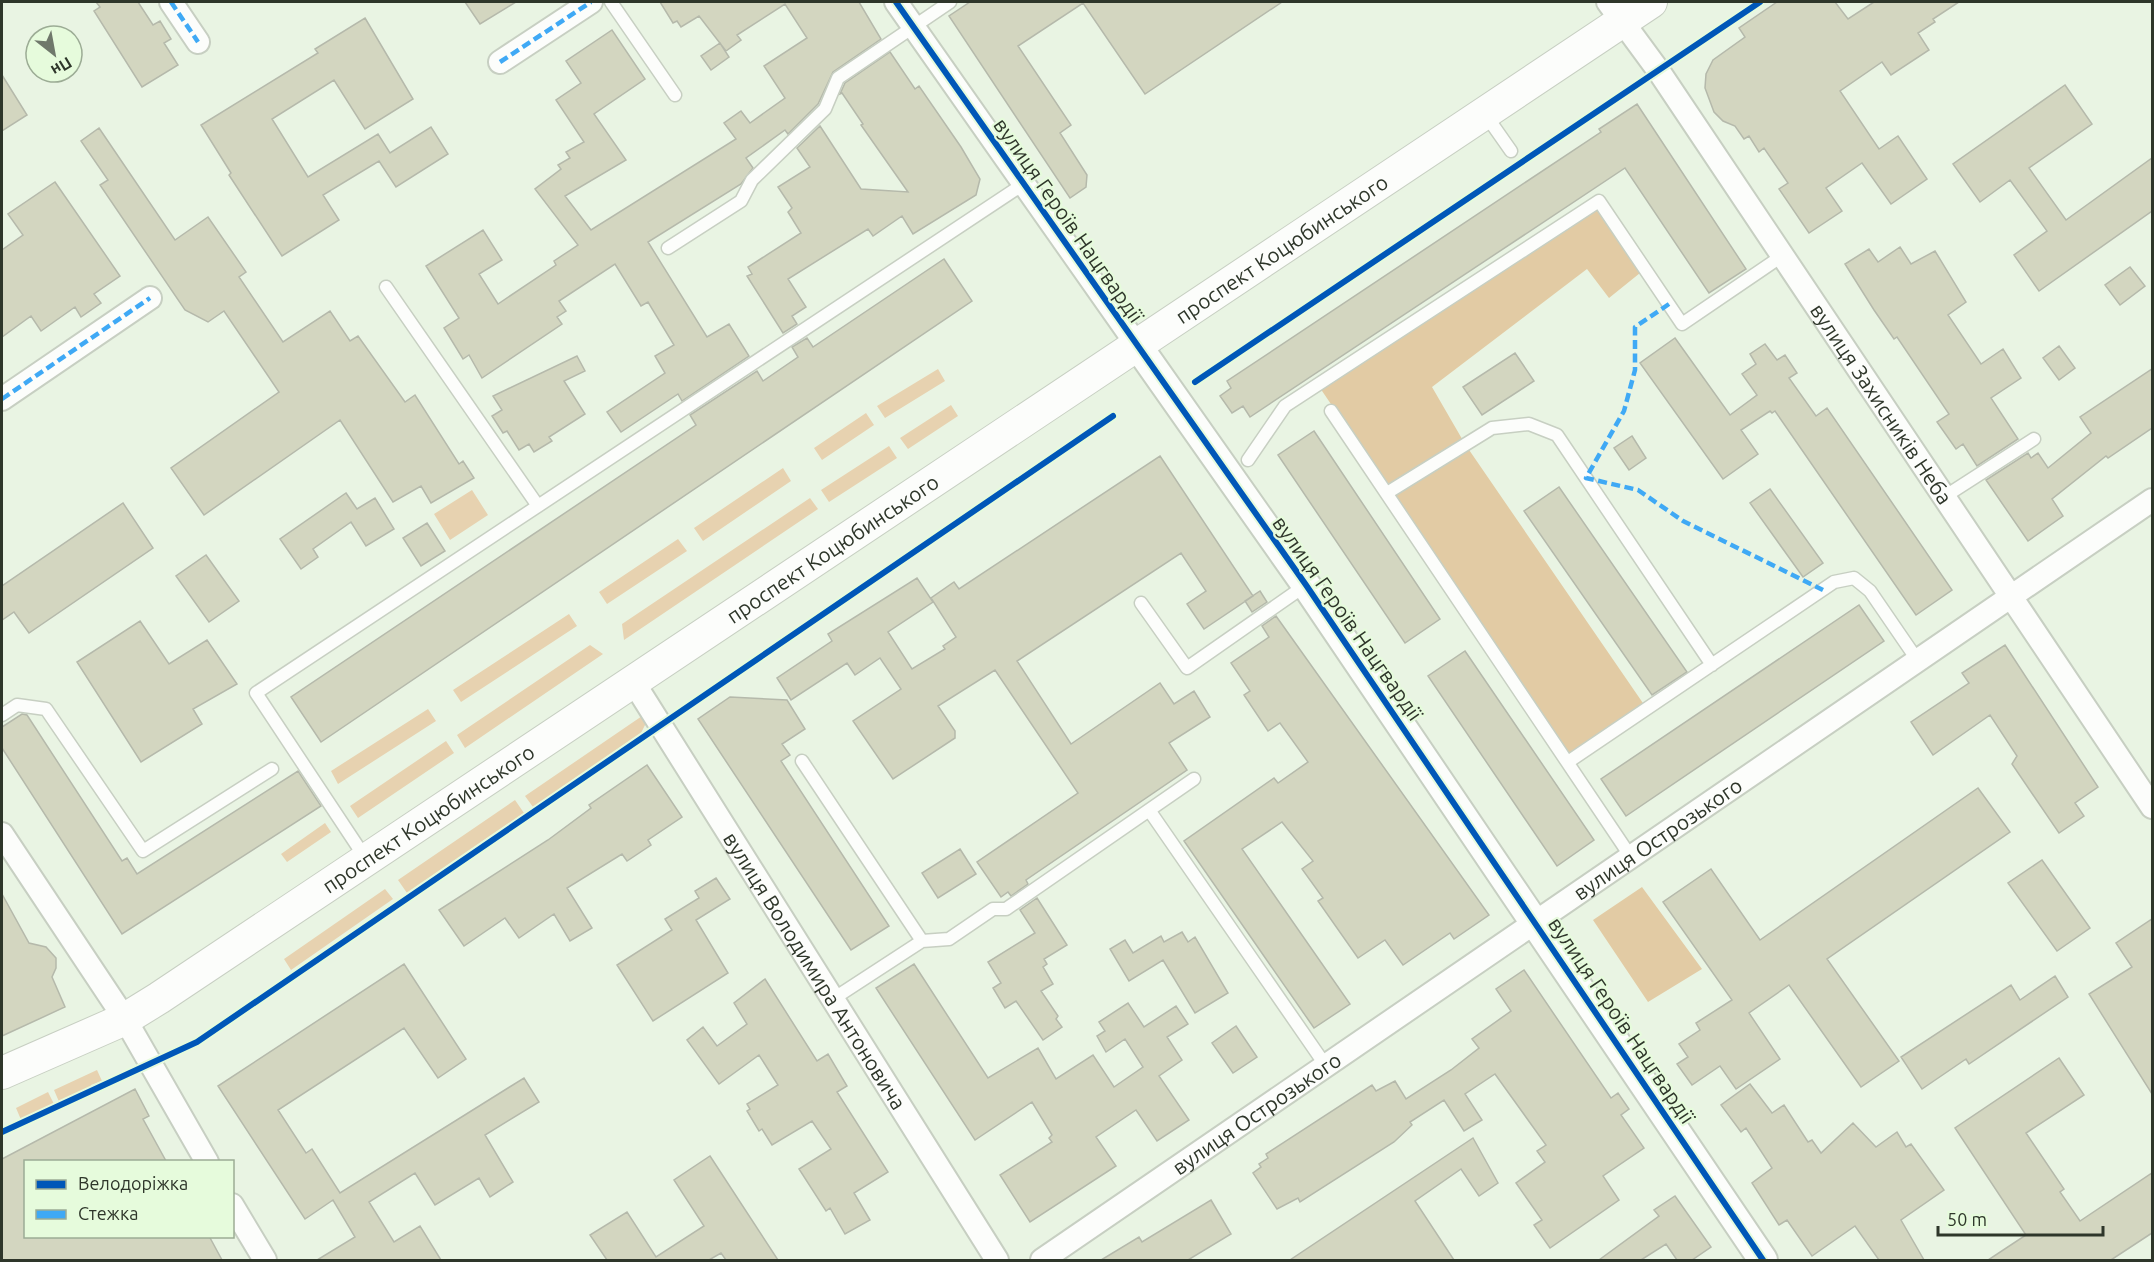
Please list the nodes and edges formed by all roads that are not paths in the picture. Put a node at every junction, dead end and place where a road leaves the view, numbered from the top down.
1 (171, 2) edge
2 (591, 2) edge
3 (611, 2) edge
4 (896, 2) edge
5 (950, 2) edge
6 (1651, 2) edge
7 (1615, 11) edge
8 (912, 25) junction
9 (198, 42) dead end
10 (500, 62) dead end
11 (675, 95) dead end
12 (1484, 114) junction
13 (1511, 151) dead end
14 (1025, 183) junction
15 (668, 248) dead end
16 (1782, 256) junction
17 (386, 287) dead end
18 (150, 298) dead end
19 (1137, 345) junction
20 (2, 399) edge
21 (1332, 411) dead end
22 (2034, 439) dead end
23 (1248, 460) dead end
24 (1387, 493) junction
25 (1944, 497) junction
26 (2152, 500) edge
27 (538, 506) junction
28 (1306, 585) junction
29 (2011, 596) junction
30 (1142, 603) dead end
31 (1918, 661) junction
32 (1712, 665) junction
33 (634, 683) junction
34 (2, 714) edge
35 (802, 761) dead end
36 (1568, 762) junction
37 (272, 769) dead end
38 (1194, 779) dead end
39 (2152, 807) edge
40 (1149, 810) junction
41 (2, 834) edge
42 (1631, 857) junction
43 (368, 862) junction
44 (1536, 923) junction
45 (922, 941) junction
46 (832, 999) junction
47 (125, 1019) junction
48 (1326, 1066) junction
49 (2, 1073) edge
50 (206, 1160) edge
51 (234, 1207) edge
52 (265, 1260) edge
53 (996, 1260) edge
54 (1042, 1260) edge
55 (1763, 1260) edge

1 - 9 street
2 - 10 street
3 - 11 lane
4 - 8 street, вулиця Героїв Нацгвардії
5 - 8 lane
6 - 7 main road, проспект Коцюбинського
7 - 12 main road, проспект Коцюбинського
7 - 16 street, вулиця Захисників Неба
8 - 14 street, вулиця Героїв Нацгвардії
8 - 15 lane
12 - 13 lane
12 - 19 main road, проспект Коцюбинського
14 - 19 street, вулиця Героїв Нацгвардії
14 - 27 lane
16 - 23 lane
16 - 25 street, вулиця Захисників Неба
17 - 27 lane
18 - 20 street
19 - 28 street, вулиця Героїв Нацгвардії
19 - 33 main road, проспект Коцюбинського
21 - 24 lane
22 - 25 lane
24 - 32 lane
24 - 36 lane
25 - 29 street, вулиця Захисників Неба
26 - 29 street, вулиця Острозького
27 - 43 lane
28 - 30 lane
28 - 44 street, вулиця Героїв Нацгвардії
29 - 31 street, вулиця Острозького
29 - 39 street, вулиця Захисників Неба
31 - 32 lane
31 - 42 street, вулиця Острозького
32 - 36 lane
33 - 43 main road, проспект Коцюбинського
33 - 46 street, вулиця Володимира Антоновича
34 - 37 lane
35 - 45 lane
36 - 42 lane
38 - 40 lane
40 - 45 lane
40 - 48 lane
41 - 47 street
42 - 44 street, вулиця Острозького
43 - 47 main road, проспект Коцюбинського
44 - 48 street, вулиця Острозького
44 - 55 street, вулиця Героїв Нацгвардії
45 - 46 lane
46 - 53 street, вулиця Володимира Антоновича
47 - 49 main road, проспект Коцюбинського
47 - 50 street
48 - 54 street, вулиця Острозького
51 - 52 street

